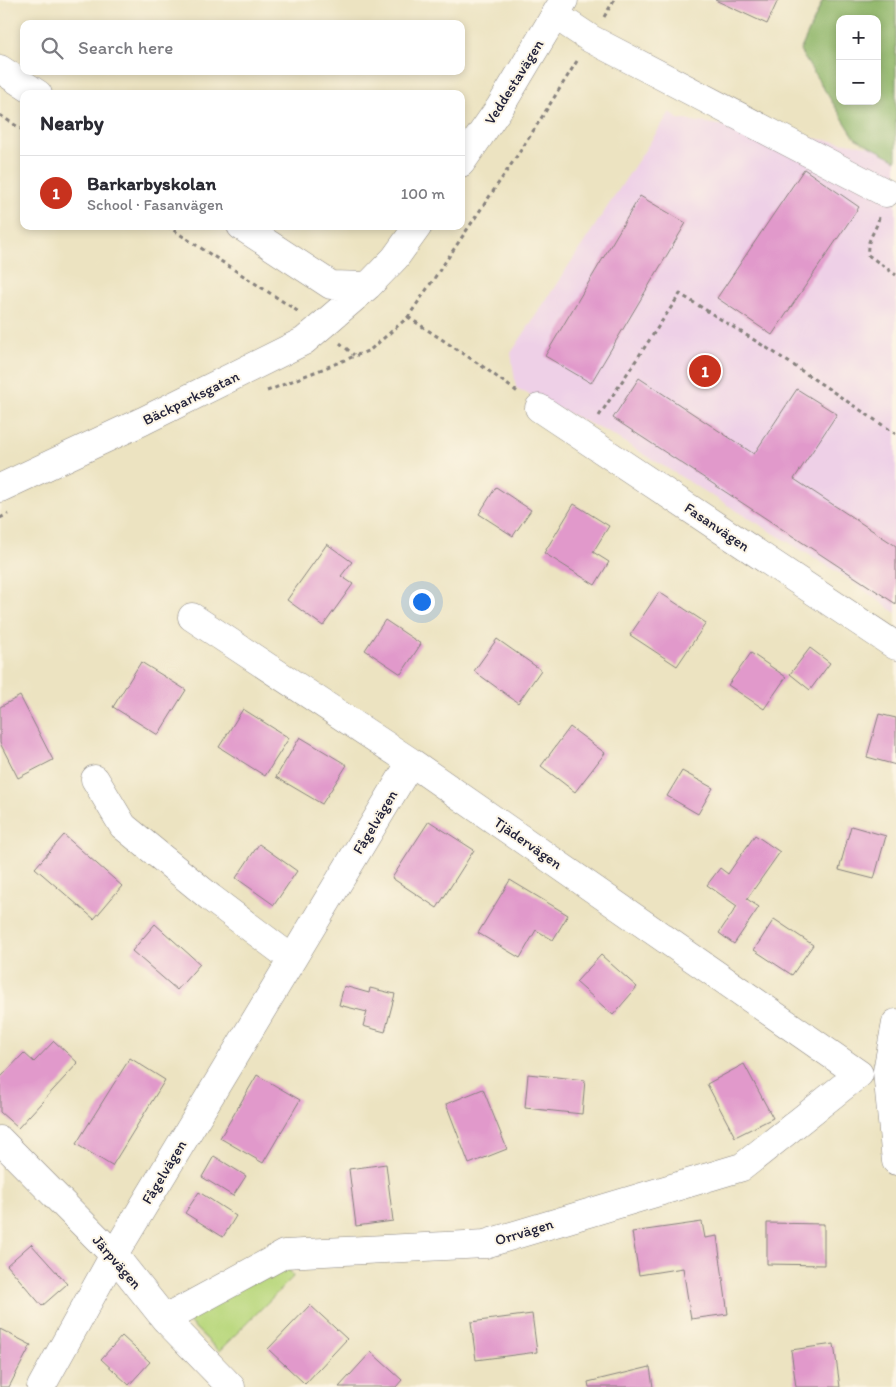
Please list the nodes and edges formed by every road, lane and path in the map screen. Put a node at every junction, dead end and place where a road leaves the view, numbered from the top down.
1 (614, 0) edge
2 (560, 7) edge
3 (591, 39) junction
4 (0, 69) edge
5 (32, 90) edge
6 (0, 115) edge
7 (20, 128) edge
8 (465, 157) edge
9 (886, 193) joint
10 (173, 230) edge
11 (247, 230) edge
12 (415, 230) edge
13 (896, 275) edge
14 (368, 286) junction
15 (408, 317) junction
16 (322, 326) junction
17 (539, 408) joint
18 (896, 434) edge
19 (584, 438) junction
20 (0, 488) edge
21 (192, 617) dead end
22 (896, 646) edge
23 (411, 762) junction
24 (95, 779) dead end
25 (292, 960) junction
26 (896, 1023) edge
27 (888, 1071) junction
28 (860, 1074) junction
29 (0, 1140) edge
30 (896, 1153) edge
31 (114, 1255) junction
32 (165, 1318) junction
33 (41, 1387) edge
34 (230, 1387) edge

1 - 3 path
2 - 3 street
2 - 8 street, Veddestavägen
3 - 9 street
3 - 15 path
4 - 5 street
6 - 7 path
9 - 13 path
10 - 16 path
11 - 14 street
12 - 14 street
14 - 16 street, Bäckparksgatan
15 - 16 path
15 - 17 path
16 - 20 street, Bäckparksgatan
17 - 19 street, Fasanvägen
18 - 19 path
19 - 22 street, Fasanvägen
21 - 23 street, Tjädervägen
23 - 25 street, Fågelvägen
23 - 28 street, Tjädervägen
24 - 25 street
25 - 31 street, Fågelvägen
26 - 27 street
27 - 28 street
27 - 30 street
28 - 32 street, Orrvägen
29 - 31 street, Järpvägen
31 - 32 street, Järpvägen
31 - 33 street, Fågelvägen
32 - 34 street, Järpvägen

